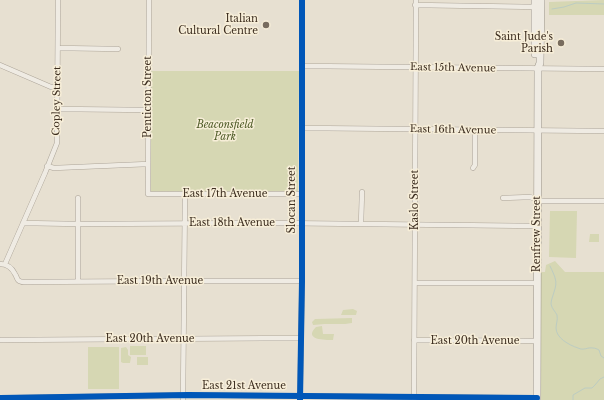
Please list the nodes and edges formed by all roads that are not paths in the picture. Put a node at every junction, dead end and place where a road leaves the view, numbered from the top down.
1 (58, 0) edge
2 (149, 0) edge
3 (302, 0) edge
4 (415, 3) edge
5 (538, 3) edge
6 (58, 48) junction
7 (118, 49) dead end
8 (0, 65) edge
9 (303, 66) junction
10 (415, 68) junction
11 (538, 68) junction
12 (604, 69) edge
13 (57, 87) junction
14 (57, 109) junction
15 (148, 110) junction
16 (302, 128) junction
17 (415, 129) junction
18 (475, 130) junction
19 (537, 131) junction
20 (604, 131) edge
21 (148, 164) junction
22 (48, 166) junction
23 (473, 168) dead end
24 (362, 192) dead end
25 (185, 193) junction
26 (148, 194) joint
27 (302, 194) junction
28 (78, 198) dead end
29 (503, 198) dead end
30 (537, 199) junction
31 (604, 201) edge
32 (23, 223) junction
33 (184, 223) junction
34 (302, 223) junction
35 (78, 224) junction
36 (361, 224) junction
37 (414, 225) junction
38 (537, 226) junction
39 (3, 264) edge
40 (184, 280) junction
41 (19, 281) joint
42 (78, 281) junction
43 (302, 281) junction
44 (415, 283) junction
45 (537, 283) junction
46 (184, 338) junction
47 (301, 338) junction
48 (0, 340) edge
49 (414, 340) junction
50 (537, 341) junction
51 (0, 398) edge
52 (183, 398) edge
53 (300, 398) edge
54 (414, 399) edge
55 (537, 399) edge

1 - 6 street, Copley Street
2 - 15 street, Penticton Street
3 - 9 street, Slocan Street
4 - 5 street
4 - 10 street, Kaslo Street
5 - 11 street, Renfrew Street
6 - 7 street
6 - 13 street, Copley Street
8 - 13 street
9 - 10 street, East 15th Avenue
9 - 16 street, Slocan Street
10 - 11 street, East 15th Avenue
10 - 17 street, Kaslo Street
11 - 12 street, East 15th Avenue
11 - 19 street, Renfrew Street
13 - 14 street, Copley Street
14 - 15 street
14 - 22 street, Copley Street
15 - 21 street, Penticton Street
16 - 17 street, East 16th Avenue
16 - 27 street, Slocan Street
17 - 18 street, East 16th Avenue
17 - 37 street, Kaslo Street
18 - 19 street, East 16th Avenue
18 - 23 street
19 - 20 street, East 16th Avenue
19 - 30 street, Renfrew Street
21 - 22 street
21 - 26 street, Penticton Street
22 - 32 street, Copley Street
24 - 36 street
25 - 26 street, East 17th Avenue
25 - 27 street, East 17th Avenue
25 - 33 street
27 - 34 street, Slocan Street
28 - 35 street
29 - 30 street
30 - 31 street
30 - 38 street, Renfrew Street
32 - 35 street, East 18th Avenue
32 - 39 street, Copley Street
33 - 34 street, East 18th Avenue
33 - 35 street, East 18th Avenue
33 - 40 street
34 - 36 street, East 18th Avenue
34 - 43 street, Slocan Street
35 - 42 street
36 - 37 street, East 18th Avenue
37 - 38 street, East 18th Avenue
37 - 44 street, Kaslo Street
38 - 45 street, Renfrew Street
39 - 41 street, Copley Street
40 - 42 street, East 19th Avenue
40 - 43 street, East 19th Avenue
40 - 46 street
41 - 42 street, East 19th Avenue
43 - 47 street, Slocan Street
44 - 45 street
44 - 49 street, Kaslo Street
45 - 50 street, Renfrew Street
46 - 47 street, East 20th Avenue
46 - 48 street, East 20th Avenue
46 - 52 street
47 - 53 street, Slocan Street
49 - 50 street, East 20th Avenue
49 - 54 street, Kaslo Street
50 - 55 street, Renfrew Street
51 - 52 street, East 21st Avenue
52 - 53 street, East 21st Avenue
53 - 54 street, East 21st Avenue
54 - 55 street, East 21st Avenue

